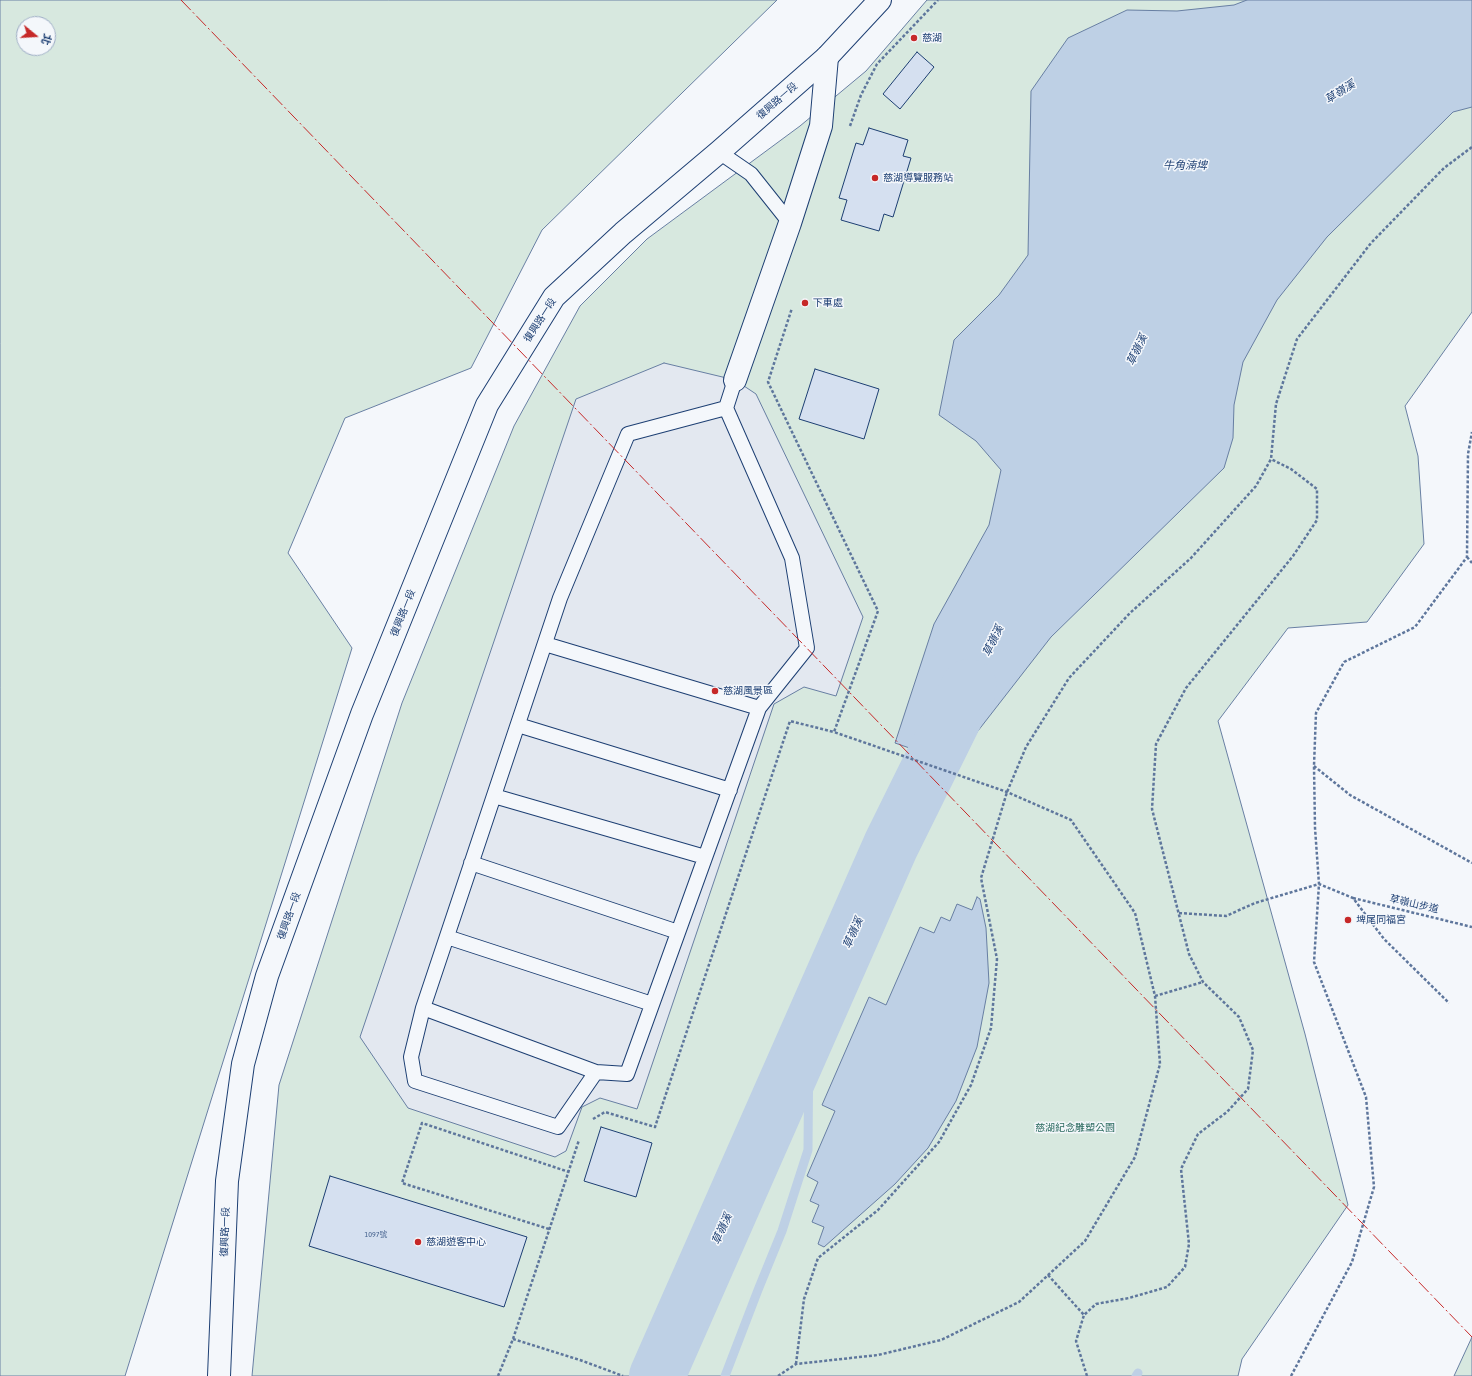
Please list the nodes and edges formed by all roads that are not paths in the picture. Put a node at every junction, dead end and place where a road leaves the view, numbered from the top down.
1 (880, 0) edge
2 (827, 57) junction
3 (719, 152) junction
4 (790, 222) junction
5 (735, 380) joint
6 (726, 408) junction
7 (545, 644) junction
8 (759, 708) junction
9 (518, 725) junction
10 (730, 790) junction
11 (494, 796) junction
12 (705, 857) junction
13 (471, 863) junction
14 (678, 932) junction
15 (447, 937) junction
16 (652, 1004) junction
17 (423, 1008) junction
18 (596, 1072) junction
19 (219, 1376) edge

1 - 2 main road, 復興路一段
2 - 3 main road, 復興路一段
2 - 4 main road
3 - 4 lane
3 - 19 main road, 復興路一段
4 - 5 main road
5 - 6 lane
6 - 7 lane
6 - 8 lane
7 - 8 lane
7 - 9 lane
8 - 10 lane
9 - 10 lane
9 - 11 lane
10 - 12 lane
11 - 12 lane
11 - 13 lane
12 - 14 lane
13 - 14 lane
13 - 15 lane
14 - 16 lane
15 - 16 lane
15 - 17 lane
16 - 18 lane
17 - 18 lane
17 - 18 lane

